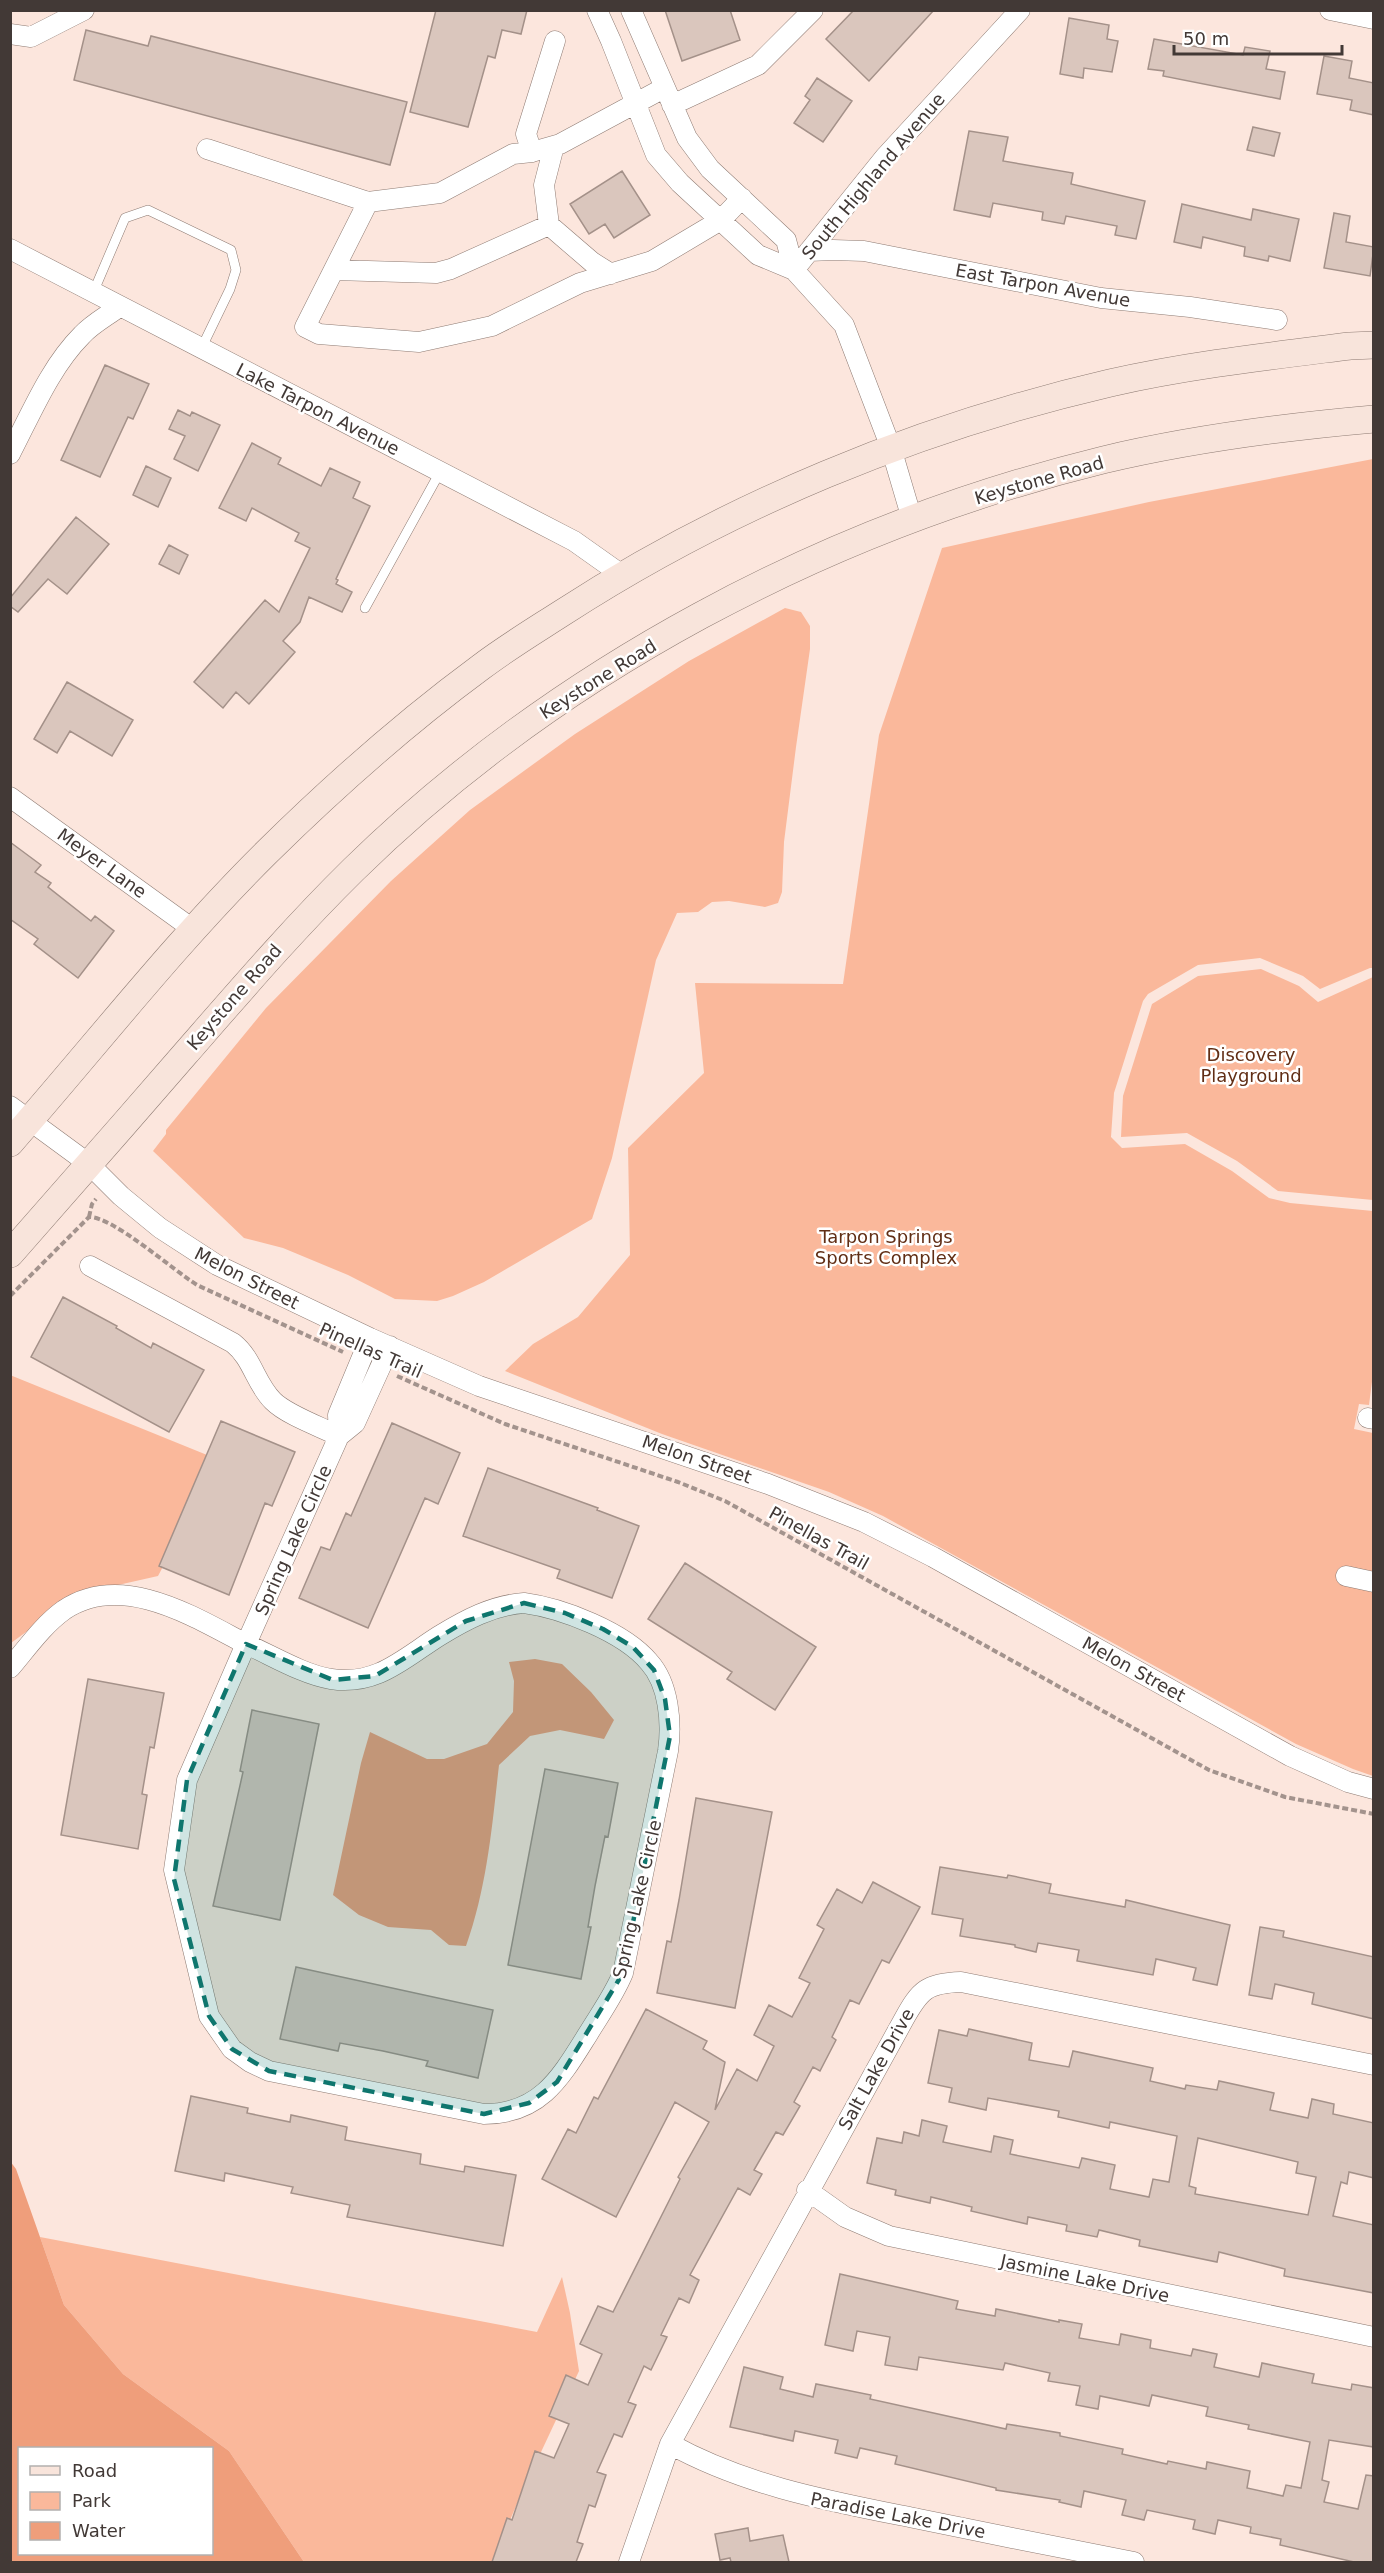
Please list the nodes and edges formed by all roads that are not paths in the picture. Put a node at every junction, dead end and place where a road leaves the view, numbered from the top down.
1 (84, 10) edge
2 (597, 10) edge
3 (813, 10) edge
4 (1020, 10) edge
5 (1330, 10) edge
6 (632, 13) edge
7 (1374, 19) edge
8 (606, 30) junction
9 (10, 34) edge
10 (555, 41) dead end
11 (668, 96) junction
12 (634, 102) junction
13 (554, 146) junction
14 (207, 149) dead end
15 (532, 152) junction
16 (742, 198) junction
17 (368, 202) junction
18 (722, 220) junction
19 (549, 225) junction
20 (10, 249) edge
21 (809, 251) junction
22 (334, 270) junction
23 (794, 270) junction
24 (611, 274) junction
25 (93, 293) junction
26 (119, 307) junction
27 (1277, 320) dead end
28 (1374, 345) edge
29 (201, 349) junction
30 (1374, 419) edge
31 (13, 441) edge
32 (891, 448) junction
33 (440, 472) junction
34 (912, 519) junction
35 (622, 575) junction
36 (365, 608) dead end
37 (10, 797) edge
38 (194, 930) junction
39 (20, 1114) edge
40 (10, 1143) edge
41 (89, 1164) junction
42 (10, 1254) edge
43 (90, 1266) dead end
44 (370, 1338) junction
45 (390, 1346) junction
46 (339, 1436) junction
47 (1346, 1576) dead end
48 (1374, 1582) edge
49 (246, 1644) junction
50 (10, 1668) edge
51 (1374, 1789) edge
52 (1374, 2065) edge
53 (807, 2190) junction
54 (1374, 2337) edge
55 (670, 2444) junction
56 (629, 2562) edge
57 (1134, 2562) edge

1 - 9 street
2 - 8 street
3 - 11 street
4 - 21 street, South Highland Avenue
5 - 7 street
6 - 8 street
6 - 11 street
8 - 12 street
10 - 15 street
11 - 12 street
11 - 16 street
12 - 13 street
12 - 18 street
13 - 15 street
13 - 19 street
14 - 17 street
15 - 17 street
16 - 18 street
16 - 23 street
17 - 22 street
18 - 23 street
18 - 24 street
19 - 22 street
19 - 24 street
20 - 25 street, Lake Tarpon Avenue
21 - 23 street, South Highland Avenue
21 - 27 street, East Tarpon Avenue
22 - 24 street
23 - 32 street, South Highland Avenue
25 - 26 street, Lake Tarpon Avenue
25 - 29 lane
26 - 29 street, Lake Tarpon Avenue
26 - 31 street
28 - 32 main road
29 - 33 street, Lake Tarpon Avenue
30 - 34 main road, Keystone Road
32 - 34 street, South Highland Avenue
32 - 35 main road
33 - 35 street, Lake Tarpon Avenue
33 - 36 lane
34 - 41 main road, Keystone Road
35 - 38 main road
37 - 38 street, Meyer Lane
38 - 39 main road
39 - 40 main road
39 - 41 street, Melon Street
41 - 42 main road, Keystone Road
41 - 44 street, Melon Street
43 - 46 street
44 - 45 street, Melon Street
44 - 46 street, Spring Lake Circle
45 - 46 street, Spring Lake Circle
45 - 51 street, Melon Street
46 - 49 street, Spring Lake Circle
47 - 48 street
49 - 49 street, Spring Lake Circle
49 - 50 street
52 - 53 street, Salt Lake Drive
53 - 54 street, Jasmine Lake Drive
53 - 55 street, Salt Lake Drive
55 - 56 street, Salt Lake Drive
55 - 57 street, Paradise Lake Drive

